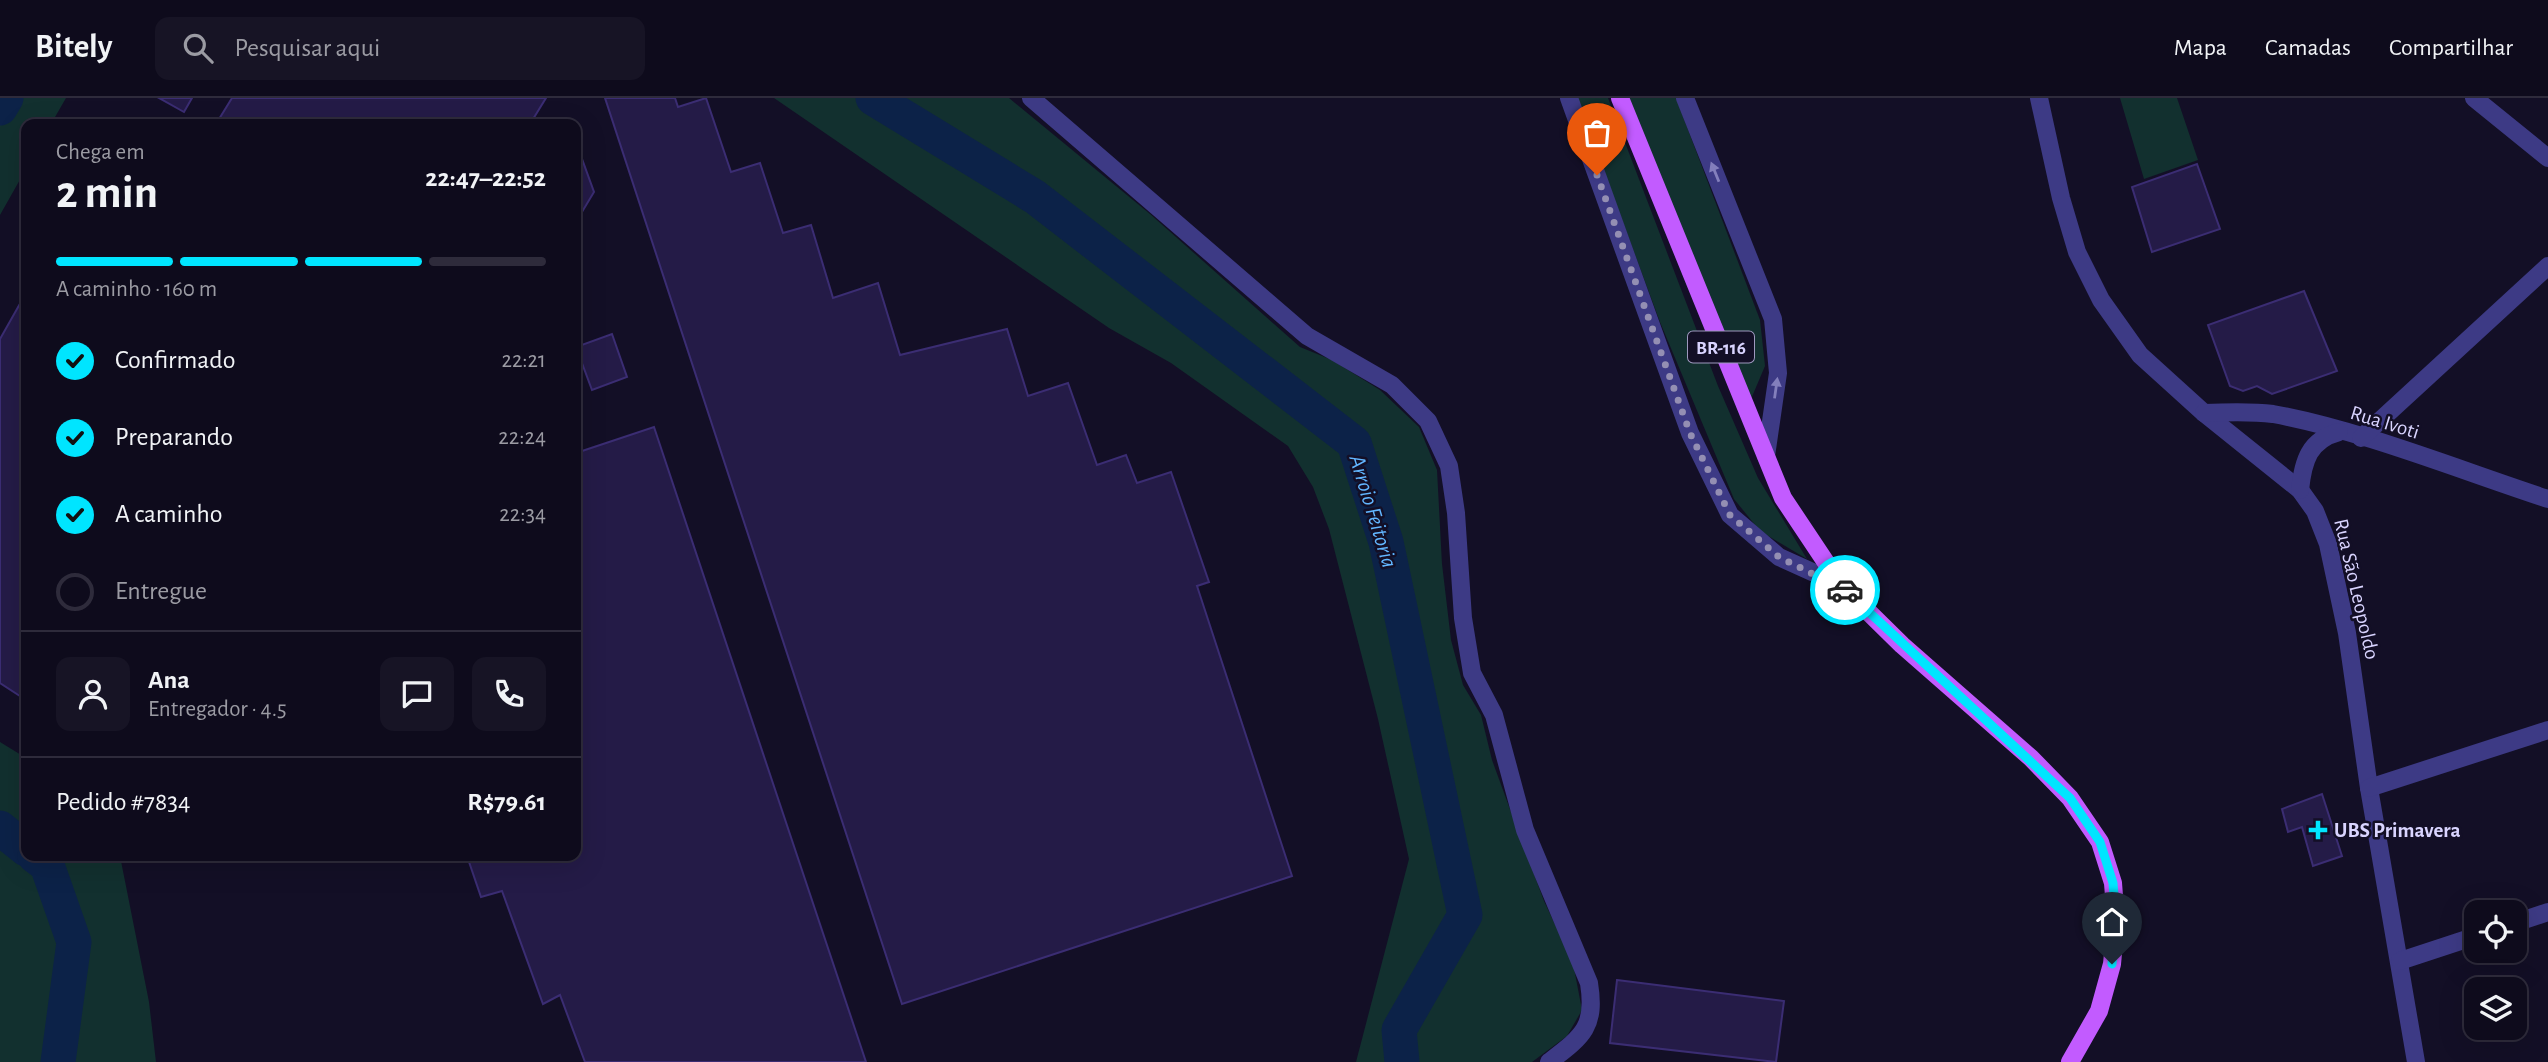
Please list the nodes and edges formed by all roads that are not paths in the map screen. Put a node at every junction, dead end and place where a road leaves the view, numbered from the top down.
1 (1031, 98) edge
2 (1569, 98) edge
3 (1620, 98) edge
4 (1685, 98) edge
5 (2039, 98) edge
6 (2474, 98) edge
7 (2548, 158) edge
8 (2548, 266) edge
9 (2204, 413) junction
10 (2340, 432) junction
11 (2361, 438) junction
12 (1766, 456) junction
13 (2300, 490) junction
14 (2548, 499) edge
15 (1841, 585) junction
16 (2548, 730) edge
17 (2369, 788) junction
18 (2548, 912) edge
19 (2527, 919) edge
20 (2464, 940) edge
21 (2400, 961) junction
22 (1549, 1062) edge
23 (2070, 1062) edge
24 (2416, 1062) edge

1 - 22 street
2 - 15 street
3 - 12 main road, BR-116
12 -> 4 street
5 - 9 street, Rua São Leopoldo
6 - 7 street
8 - 11 street
9 - 10 street, Rua Ivoti
9 - 13 street, Rua São Leopoldo
10 - 11 street, Rua Ivoti
10 - 13 street
11 - 14 street, Rua Ivoti
12 - 15 main road, BR-116
13 - 17 street, Rua São Leopoldo
15 - 23 main road, BR-116
16 - 17 street
17 - 21 street, Rua São Leopoldo
18 - 19 street
20 - 21 street
21 - 24 street, Rua São Leopoldo

